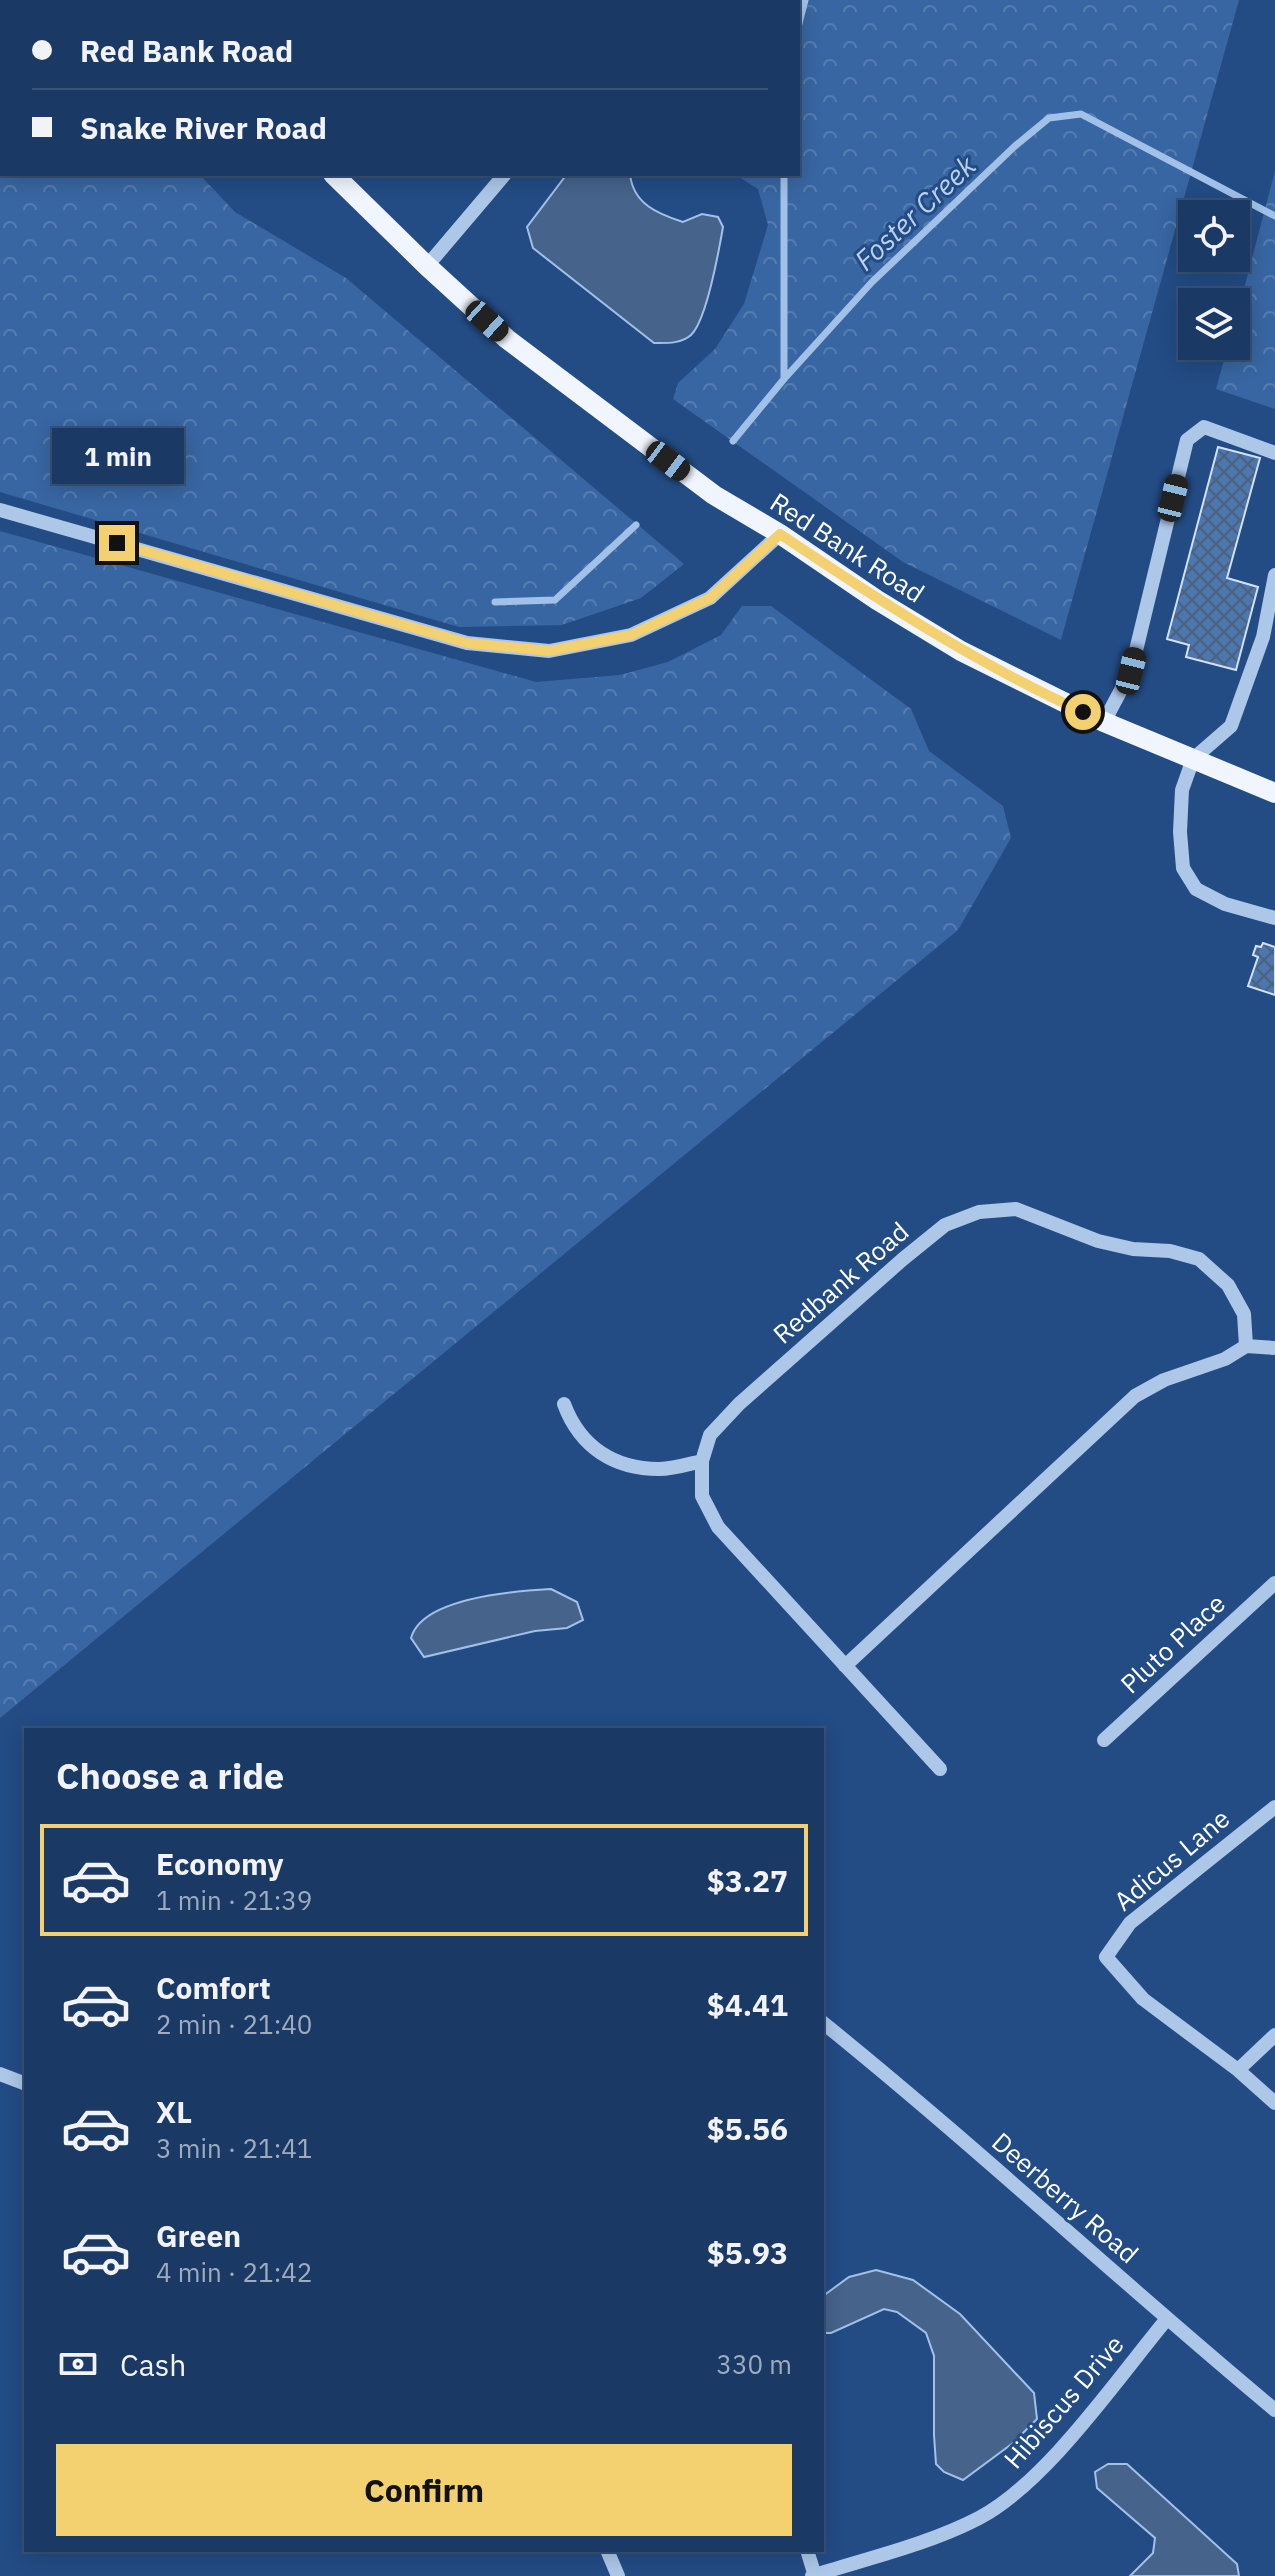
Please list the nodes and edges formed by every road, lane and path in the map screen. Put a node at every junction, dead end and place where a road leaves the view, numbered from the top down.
1 (335, 176) edge
2 (503, 176) edge
3 (427, 266) junction
4 (1275, 453) edge
5 (0, 510) edge
6 (780, 534) junction
7 (1275, 575) edge
8 (1104, 722) junction
9 (1193, 759) junction
10 (1275, 793) edge
11 (1275, 918) edge
12 (1246, 1346) junction
13 (1275, 1348) edge
14 (564, 1404) dead end
15 (702, 1461) junction
16 (1275, 1583) edge
17 (845, 1666) junction
18 (1104, 1740) dead end
19 (940, 1769) dead end
20 (1275, 1807) edge
21 (824, 2024) edge
22 (1275, 2035) edge
23 (1238, 2070) junction
24 (0, 2074) edge
25 (24, 2083) edge
26 (1275, 2103) edge
27 (1166, 2320) junction
28 (1275, 2410) edge
29 (608, 2552) edge
30 (808, 2552) edge
31 (618, 2576) edge
32 (814, 2576) edge

1 - 3 main road, Red Bank Road
2 - 3 street
3 - 6 main road, Red Bank Road
4 - 8 street
5 - 6 street
6 - 8 main road, Red Bank Road
7 - 9 street
8 - 9 main road, Red Bank Road
9 - 10 main road, Red Bank Road
9 - 11 street
12 - 13 street
12 - 15 street, Redbank Road
12 - 17 street
14 - 15 street
15 - 17 street, Redbank Road
16 - 18 street, Pluto Place
17 - 19 street, Redbank Road
20 - 23 street, Adicus Lane
21 - 27 street, Deerberry Road
22 - 23 street
23 - 26 street
24 - 25 street
27 - 28 street, Deerberry Road
27 - 32 street, Hibiscus Drive
29 - 31 street
30 - 32 street

